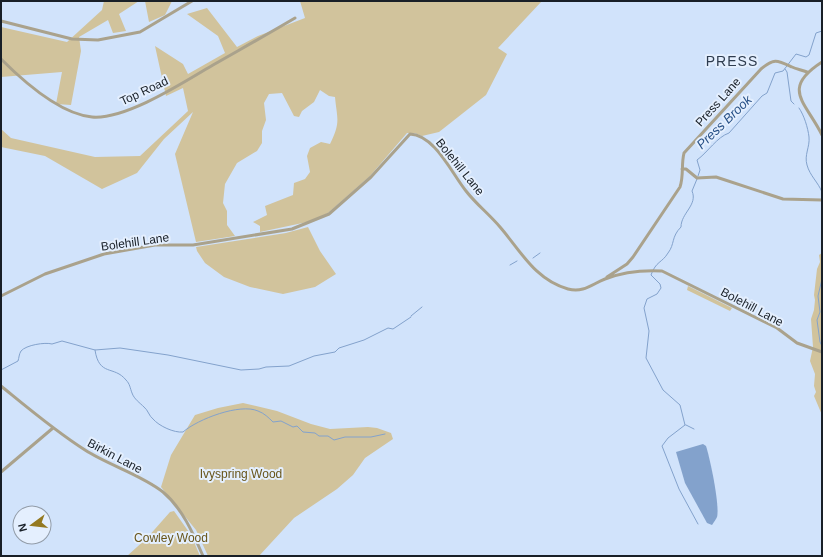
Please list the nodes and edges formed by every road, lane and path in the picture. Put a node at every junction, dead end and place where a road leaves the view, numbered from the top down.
1 (192, 1) edge
2 (295, 18) dead end
3 (1, 21) edge
4 (1, 59) edge
5 (822, 62) edge
6 (807, 72) junction
7 (822, 135) edge
8 (682, 169) junction
9 (822, 200) edge
10 (604, 279) junction
11 (1, 296) edge
12 (822, 352) edge
13 (1, 386) edge
14 (53, 428) junction
15 (1, 472) edge
16 (203, 556) edge

1 - 3 street
2 - 4 street, Top Road
5 - 6 street
6 - 7 street
6 - 8 street, Press Lane
8 - 9 street
8 - 10 street, Press Lane
10 - 11 street, Bolehill Lane
10 - 12 street, Bolehill Lane
13 - 14 street, Birkin Lane
14 - 15 street
14 - 16 street, Birkin Lane

